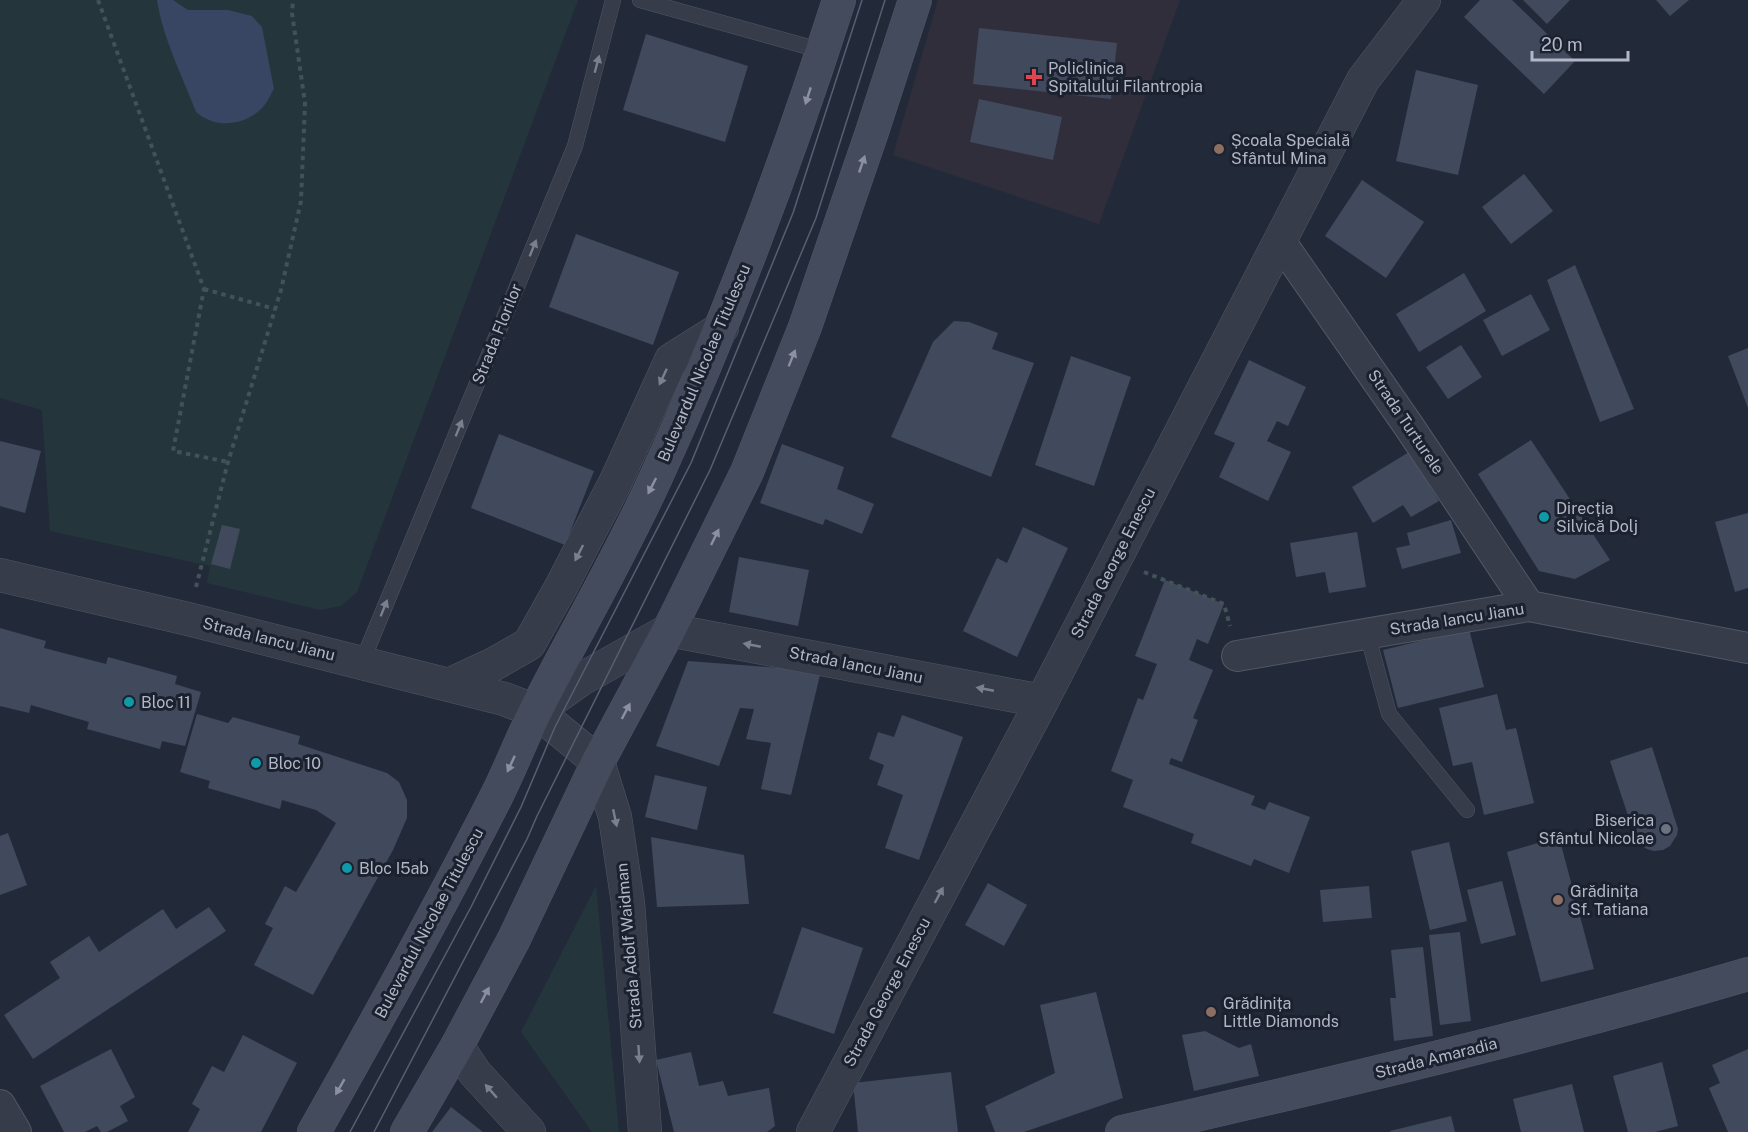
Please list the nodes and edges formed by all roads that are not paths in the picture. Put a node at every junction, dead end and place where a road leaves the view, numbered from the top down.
1 (613, 0) edge
2 (640, 0) edge
3 (839, 0) edge
4 (915, 0) edge
5 (1424, 0) edge
6 (823, 51) junction
7 (1280, 241) junction
8 (722, 328) junction
9 (0, 575) edge
10 (1529, 606) junction
11 (669, 630) junction
12 (1367, 633) junction
13 (1748, 648) edge
14 (1237, 656) road end
15 (362, 662) junction
16 (449, 685) junction
17 (1042, 700) junction
18 (536, 711) junction
19 (598, 762) junction
20 (1467, 810) dead end
21 (1748, 976) edge
22 (457, 1046) junction
23 (0, 1105) edge
24 (16, 1132) edge
25 (314, 1132) edge
26 (407, 1132) edge
27 (529, 1132) edge
28 (645, 1132) edge
29 (813, 1132) edge
30 (1122, 1132) edge

15 -> 1 lane, Strada Florilor
2 - 6 lane
3 - 6 main road, Bulevardul Nicolae Titulescu
11 -> 4 main road
5 - 7 street, Strada George Enescu
6 -> 8 main road, Bulevardul Nicolae Titulescu
7 - 10 street, Strada Turturele
7 - 17 street, Strada George Enescu
8 -> 16 street
8 -> 18 main road, Bulevardul Nicolae Titulescu
9 - 15 street, Strada Iancu Jianu
10 - 12 street, Strada Iancu Jianu
10 - 13 street, Strada Iancu Jianu
17 -> 11 street, Strada Iancu Jianu
11 - 18 street, Bulevardul Nicolae Titulescu
19 -> 11 main road
12 - 14 street, Strada Iancu Jianu
12 - 20 lane
15 - 16 street, Strada Iancu Jianu
16 - 18 street, Strada Iancu Jianu
29 -> 17 street, Strada George Enescu
18 - 19 street
18 -> 25 main road, Bulevardul Nicolae Titulescu
22 -> 19 main road
19 -> 28 street, Strada Adolf Waidman
21 - 30 main road, Strada Amaradia
22 - 26 main road
27 -> 22 street
23 - 24 street

